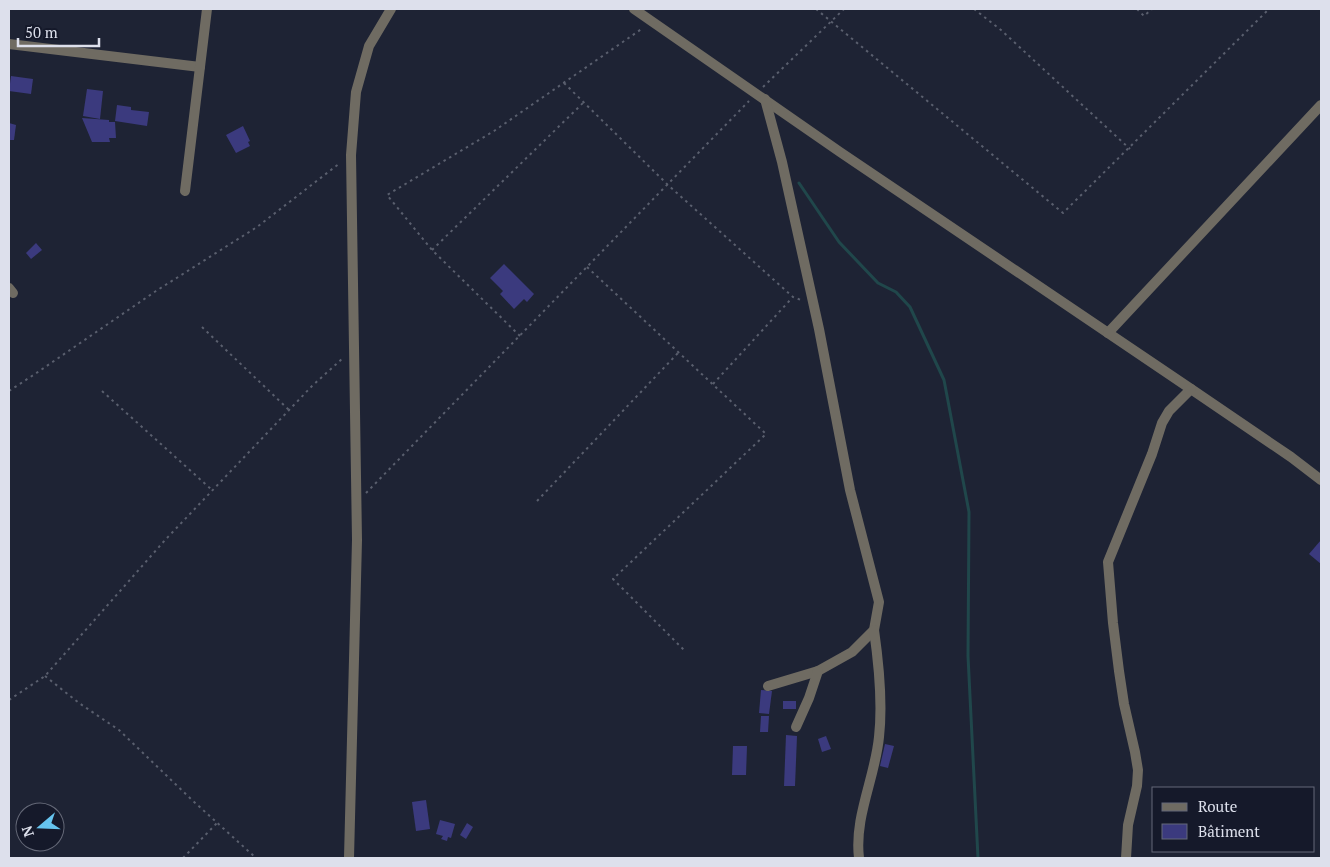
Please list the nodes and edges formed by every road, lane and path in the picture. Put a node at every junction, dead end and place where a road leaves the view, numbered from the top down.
1 (207, 9) edge
2 (390, 9) edge
3 (634, 9) edge
4 (816, 9) edge
5 (844, 9) edge
6 (974, 9) edge
7 (1137, 9) edge
8 (1152, 9) edge
9 (1269, 9) edge
10 (652, 22) junction
11 (831, 22) junction
12 (9, 44) edge
13 (200, 67) junction
14 (564, 83) junction
15 (761, 96) junction
16 (584, 102) junction
17 (1321, 105) edge
18 (1130, 148) junction
19 (351, 155) junction
20 (668, 185) junction
21 (185, 191) dead end
22 (432, 250) junction
23 (588, 267) junction
24 (793, 297) junction
25 (813, 303) junction
26 (202, 327) dead end
27 (1108, 333) junction
28 (520, 336) junction
29 (353, 349) junction
30 (679, 352) junction
31 (713, 384) junction
32 (1191, 388) junction
33 (9, 391) edge
34 (102, 391) dead end
35 (289, 410) junction
36 (1321, 480) edge
37 (212, 490) junction
38 (536, 501) dead end
39 (356, 504) junction
40 (874, 630) junction
41 (686, 652) dead end
42 (818, 671) junction
43 (46, 676) junction
44 (768, 686) dead end
45 (9, 700) edge
46 (796, 727) dead end
47 (217, 823) junction
48 (182, 858) edge
49 (256, 858) edge
50 (349, 858) edge
51 (859, 858) edge
52 (1126, 858) edge

1 - 13 street
2 - 19 street
3 - 10 street
4 - 11 path
5 - 11 path
6 - 18 path
7 - 8 path
9 - 18 path
10 - 14 path
10 - 15 street
11 - 15 path
11 - 18 path
12 - 13 street
13 - 21 street
14 - 16 path
14 - 22 path
15 - 20 path
15 - 25 street
15 - 27 street
16 - 20 path
16 - 22 path
17 - 27 street
19 - 29 street
19 - 33 path
20 - 23 path
20 - 24 path
22 - 28 path
23 - 28 path
23 - 30 path
24 - 25 path
24 - 31 path
25 - 40 street
26 - 35 path
27 - 32 street
28 - 39 path
29 - 35 path
29 - 39 street
30 - 31 path
30 - 38 path
31 - 41 path
32 - 36 street
32 - 52 street
34 - 37 path
35 - 37 path
37 - 43 path
39 - 50 street
40 - 42 street
40 - 51 street
42 - 44 street
42 - 46 street
43 - 45 path
43 - 47 path
47 - 48 path
47 - 49 path

